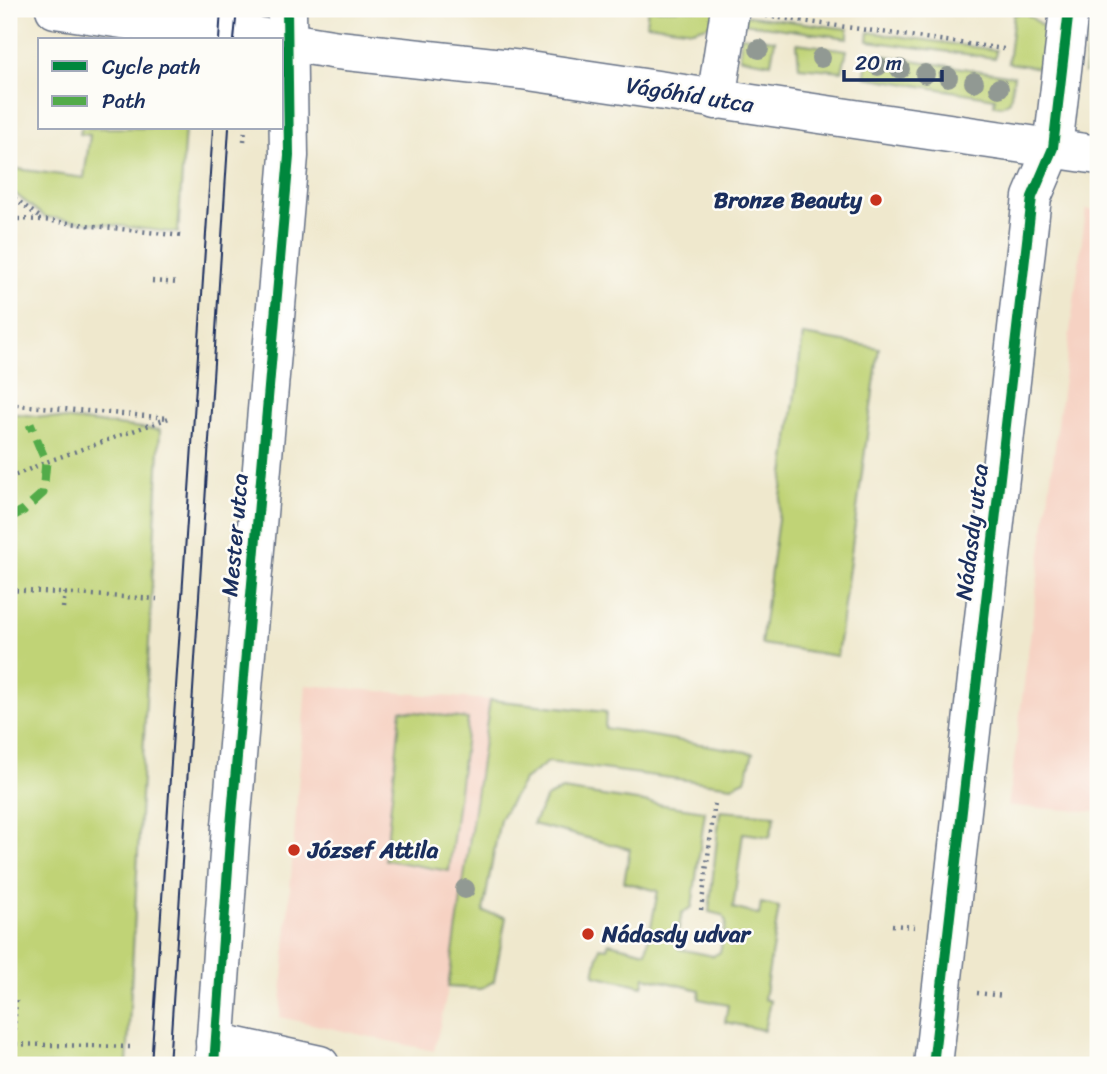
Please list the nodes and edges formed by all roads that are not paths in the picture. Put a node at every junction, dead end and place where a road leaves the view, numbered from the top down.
1 (55, 9) edge
2 (1069, 9) edge
3 (730, 10) edge
4 (157, 17) edge
5 (283, 33) edge
6 (284, 54) edge
7 (716, 100) junction
8 (1053, 148) junction
9 (1098, 155) edge
10 (215, 1054) edge
11 (320, 1065) edge
12 (933, 1065) edge

1 - 4 street, Vágóhíd utca
2 - 8 street, Nádasdy utca
3 - 7 street
4 - 5 street, Vágóhíd utca
5 - 7 street, Vágóhíd utca
6 - 10 street, Mester utca
7 - 8 street, Vágóhíd utca
8 - 9 street, Vágóhíd utca
8 - 12 street, Nádasdy utca
10 - 11 street

